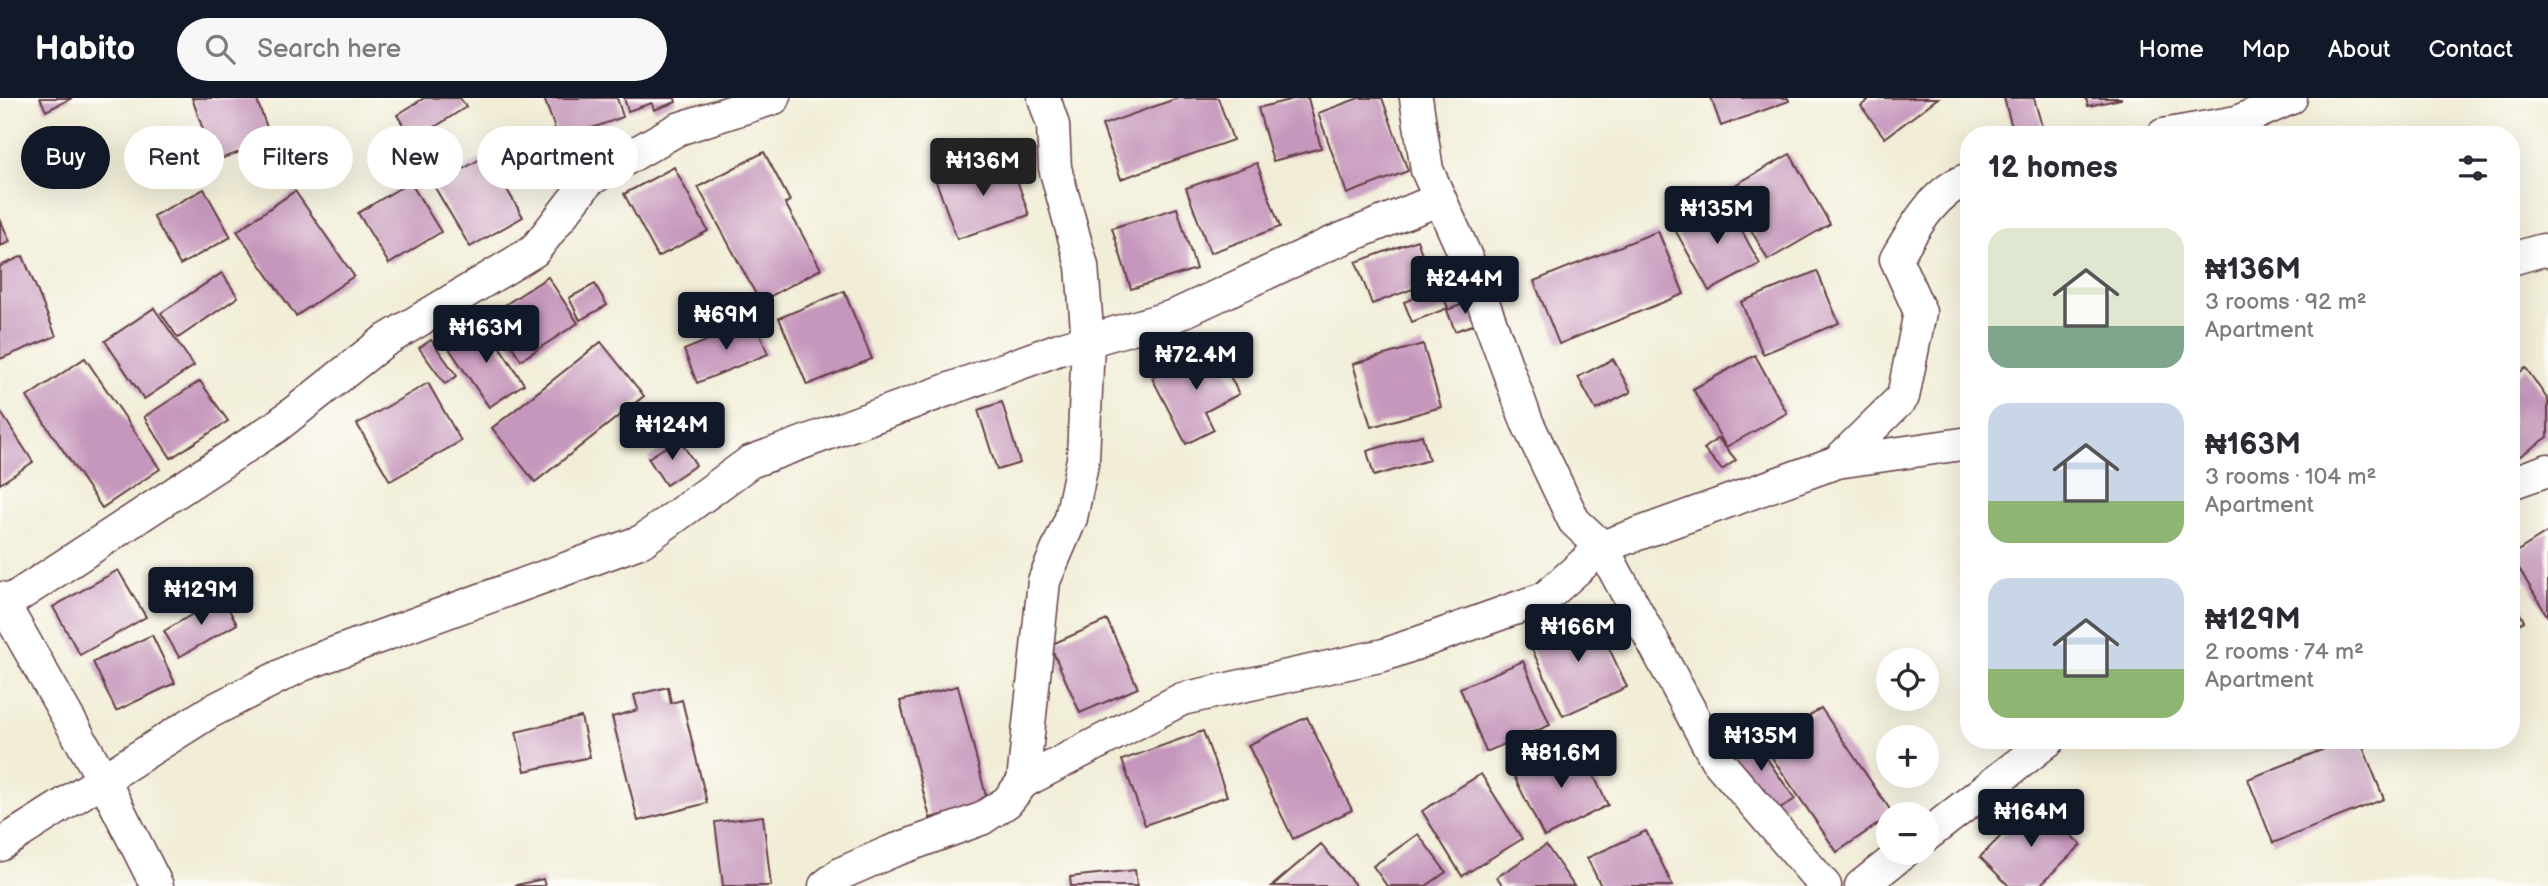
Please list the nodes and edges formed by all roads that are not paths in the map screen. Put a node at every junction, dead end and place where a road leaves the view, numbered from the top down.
1 (774, 98) edge
2 (1044, 98) edge
3 (1416, 98) edge
4 (2291, 98) edge
5 (2214, 126) edge
6 (1960, 182) edge
7 (1440, 200) junction
8 (2548, 251) edge
9 (2520, 256) edge
10 (1088, 342) junction
11 (1960, 444) edge
12 (1837, 461) junction
13 (2548, 470) edge
14 (2520, 481) edge
15 (1602, 547) junction
16 (2, 601) edge
17 (2037, 749) edge
18 (104, 780) junction
19 (1023, 782) junction
20 (1939, 826) edge
21 (0, 845) edge
22 (1888, 865) edge
23 (156, 886) edge
24 (825, 886) edge
25 (1825, 886) edge
26 (1861, 886) edge

1 - 16 street
2 - 10 street
3 - 7 street
4 - 5 street
6 - 12 street
7 - 10 street
7 - 15 street
8 - 9 street
10 - 18 street
10 - 19 street
11 - 12 street
12 - 15 street
13 - 14 street
15 - 19 street
15 - 25 street
16 - 18 street
17 - 20 street
18 - 21 street
18 - 23 street
19 - 24 street
22 - 26 street

